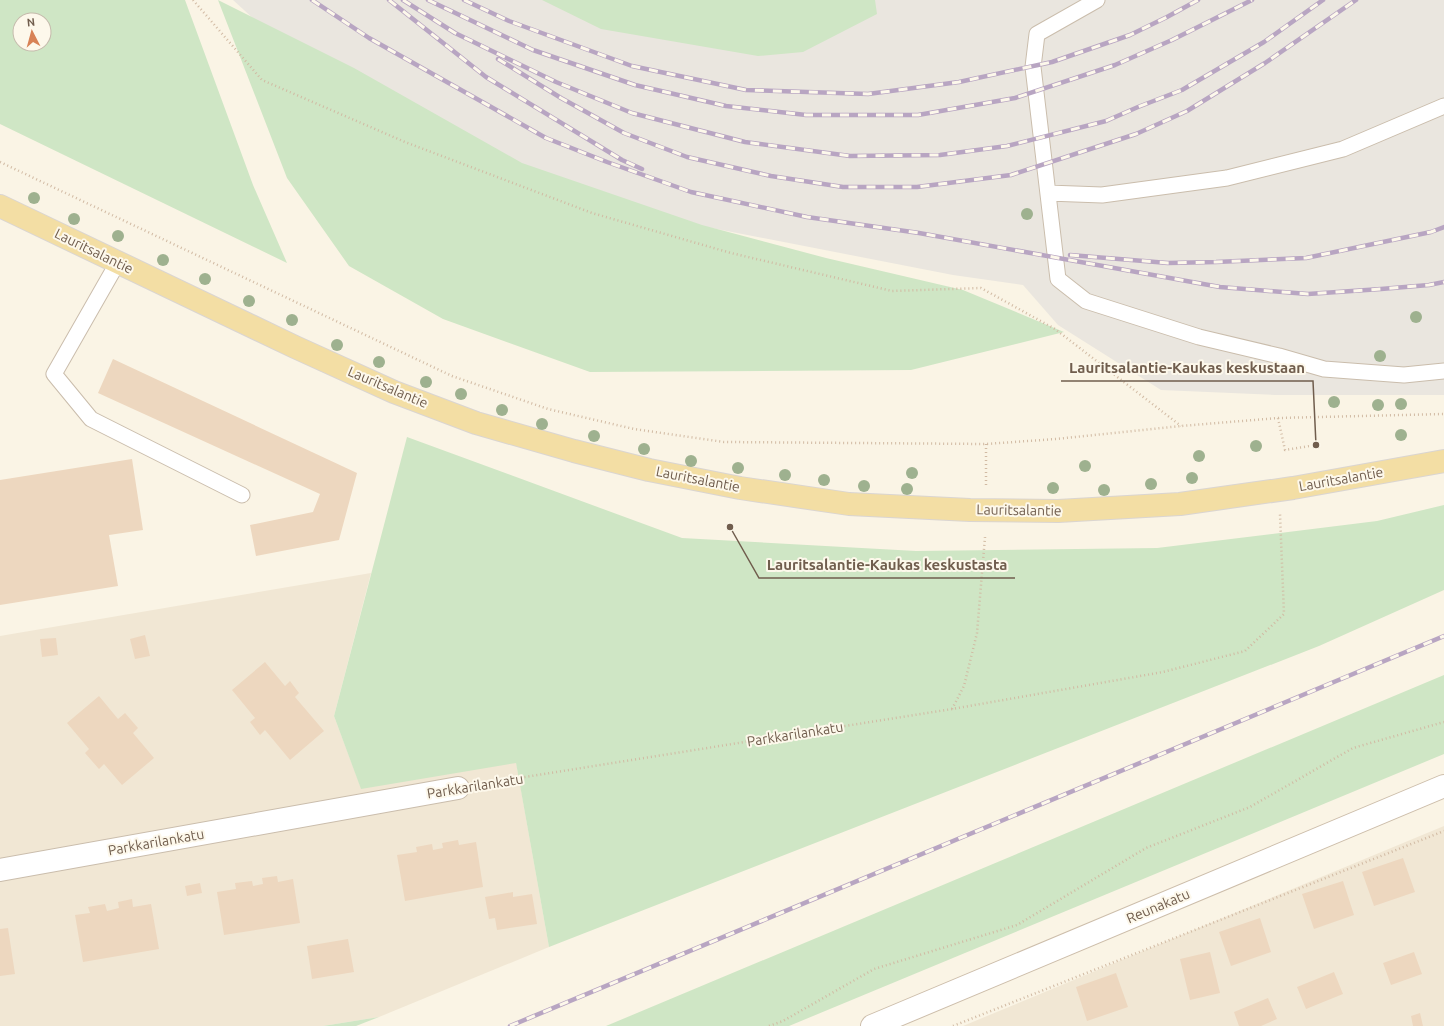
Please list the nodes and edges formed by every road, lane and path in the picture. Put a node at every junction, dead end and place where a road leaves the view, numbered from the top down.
1 (193, 0) edge
2 (1096, 0) edge
3 (1444, 106) edge
4 (0, 162) edge
5 (1048, 193) junction
6 (0, 206) edge
7 (118, 262) junction
8 (1444, 372) edge
9 (1444, 414) edge
10 (1278, 418) junction
11 (1182, 426) junction
12 (986, 444) junction
13 (1316, 445) dead end
14 (1444, 461) edge
15 (986, 486) dead end
16 (242, 495) dead end
17 (1280, 510) dead end
18 (985, 537) dead end
19 (952, 709) junction
20 (1444, 722) edge
21 (458, 788) joint
22 (1443, 790) edge
23 (1444, 831) edge
24 (0, 870) edge
25 (768, 1026) edge
26 (872, 1026) edge
27 (953, 1026) edge

1 - 11 path
2 - 5 lane
3 - 5 lane
4 - 12 path
5 - 8 lane
6 - 7 main road, Lauritsalantie
7 - 14 main road, Lauritsalantie
7 - 16 lane
9 - 10 path
10 - 11 path
10 - 13 path
11 - 12 path
12 - 15 path
17 - 19 path, Parkkarilankatu
18 - 19 path
19 - 21 path, Parkkarilankatu
20 - 25 path
21 - 24 main road, Parkkarilankatu
22 - 26 main road, Reunakatu
23 - 27 path

